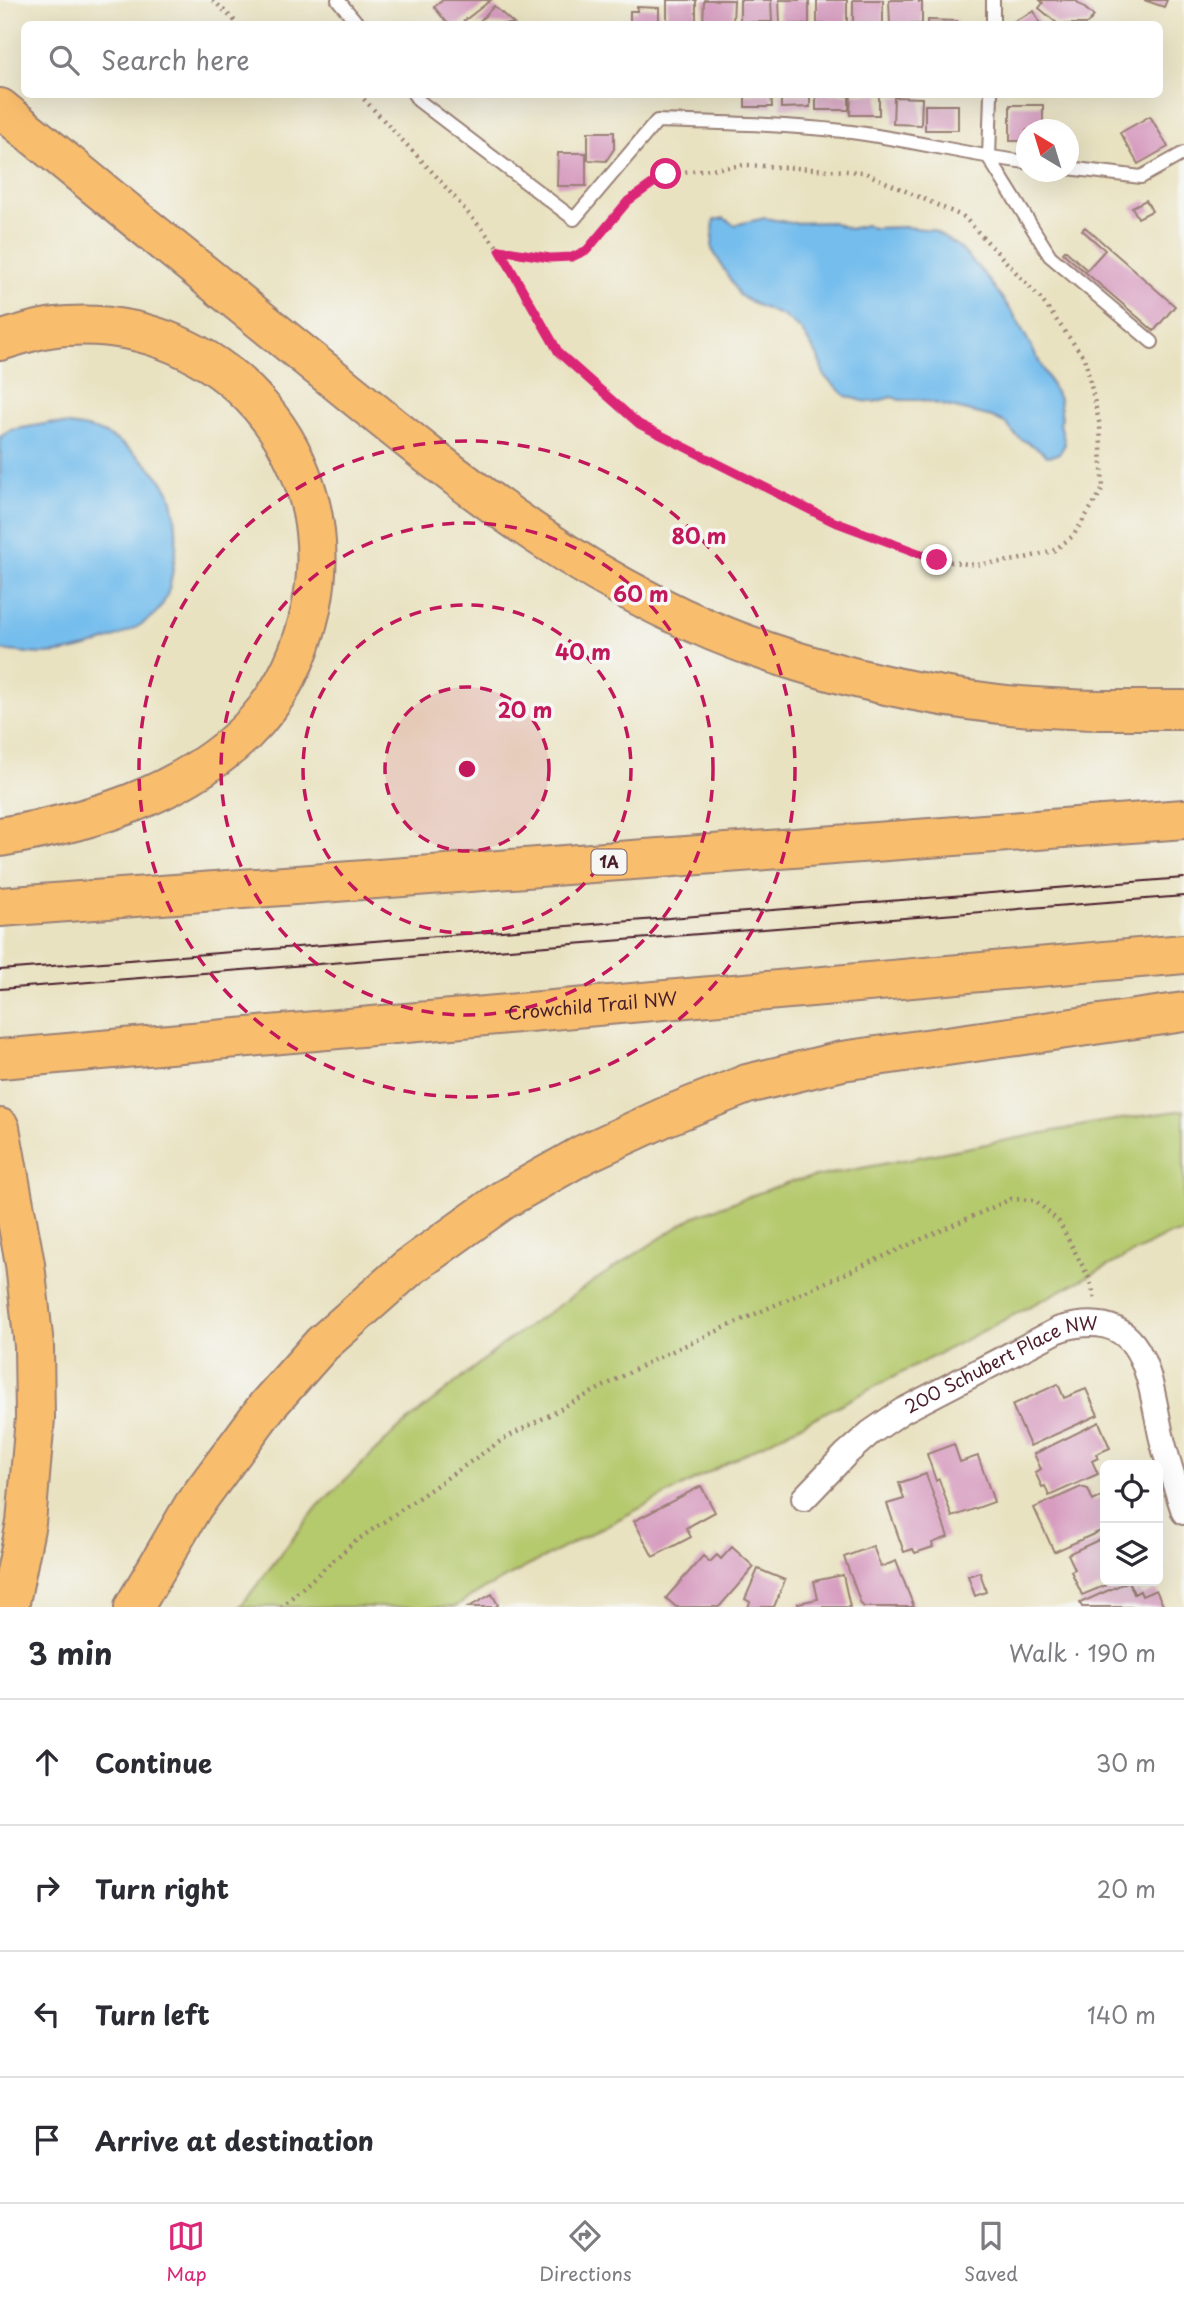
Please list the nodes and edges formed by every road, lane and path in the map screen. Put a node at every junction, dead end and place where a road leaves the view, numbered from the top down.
1 (213, 0) edge
2 (338, 0) edge
3 (993, 0) edge
4 (235, 21) edge
5 (356, 21) edge
6 (993, 21) edge
7 (363, 98) edge
8 (417, 98) edge
9 (991, 98) edge
10 (0, 108) edge
11 (1184, 153) edge
12 (989, 158) junction
13 (1016, 161) edge
14 (1079, 169) edge
15 (500, 250) junction
16 (0, 341) edge
17 (1152, 342) dead end
18 (1184, 710) edge
19 (1184, 819) edge
20 (7, 836) edge
21 (17, 906) edge
22 (1184, 954) edge
23 (1184, 1012) edge
24 (0, 1059) edge
25 (0, 1128) edge
26 (1101, 1324) junction
27 (804, 1498) dead end
28 (1184, 1512) edge
29 (9, 1607) edge
30 (134, 1607) edge
31 (281, 1607) edge

1 - 4 path
2 - 5 lane
3 - 6 lane
7 - 15 path
8 - 12 lane
9 - 12 lane
10 - 18 highway
11 - 14 lane
12 - 13 lane
12 - 17 lane
15 - 15 path
16 - 20 highway
19 - 21 highway, 1A
22 - 24 highway, Crowchild Trail NW
23 - 30 highway
25 - 29 highway
26 - 27 street, 200 Schubert Place NW
26 - 28 street, 200 Schubert Place NW
26 - 31 path

